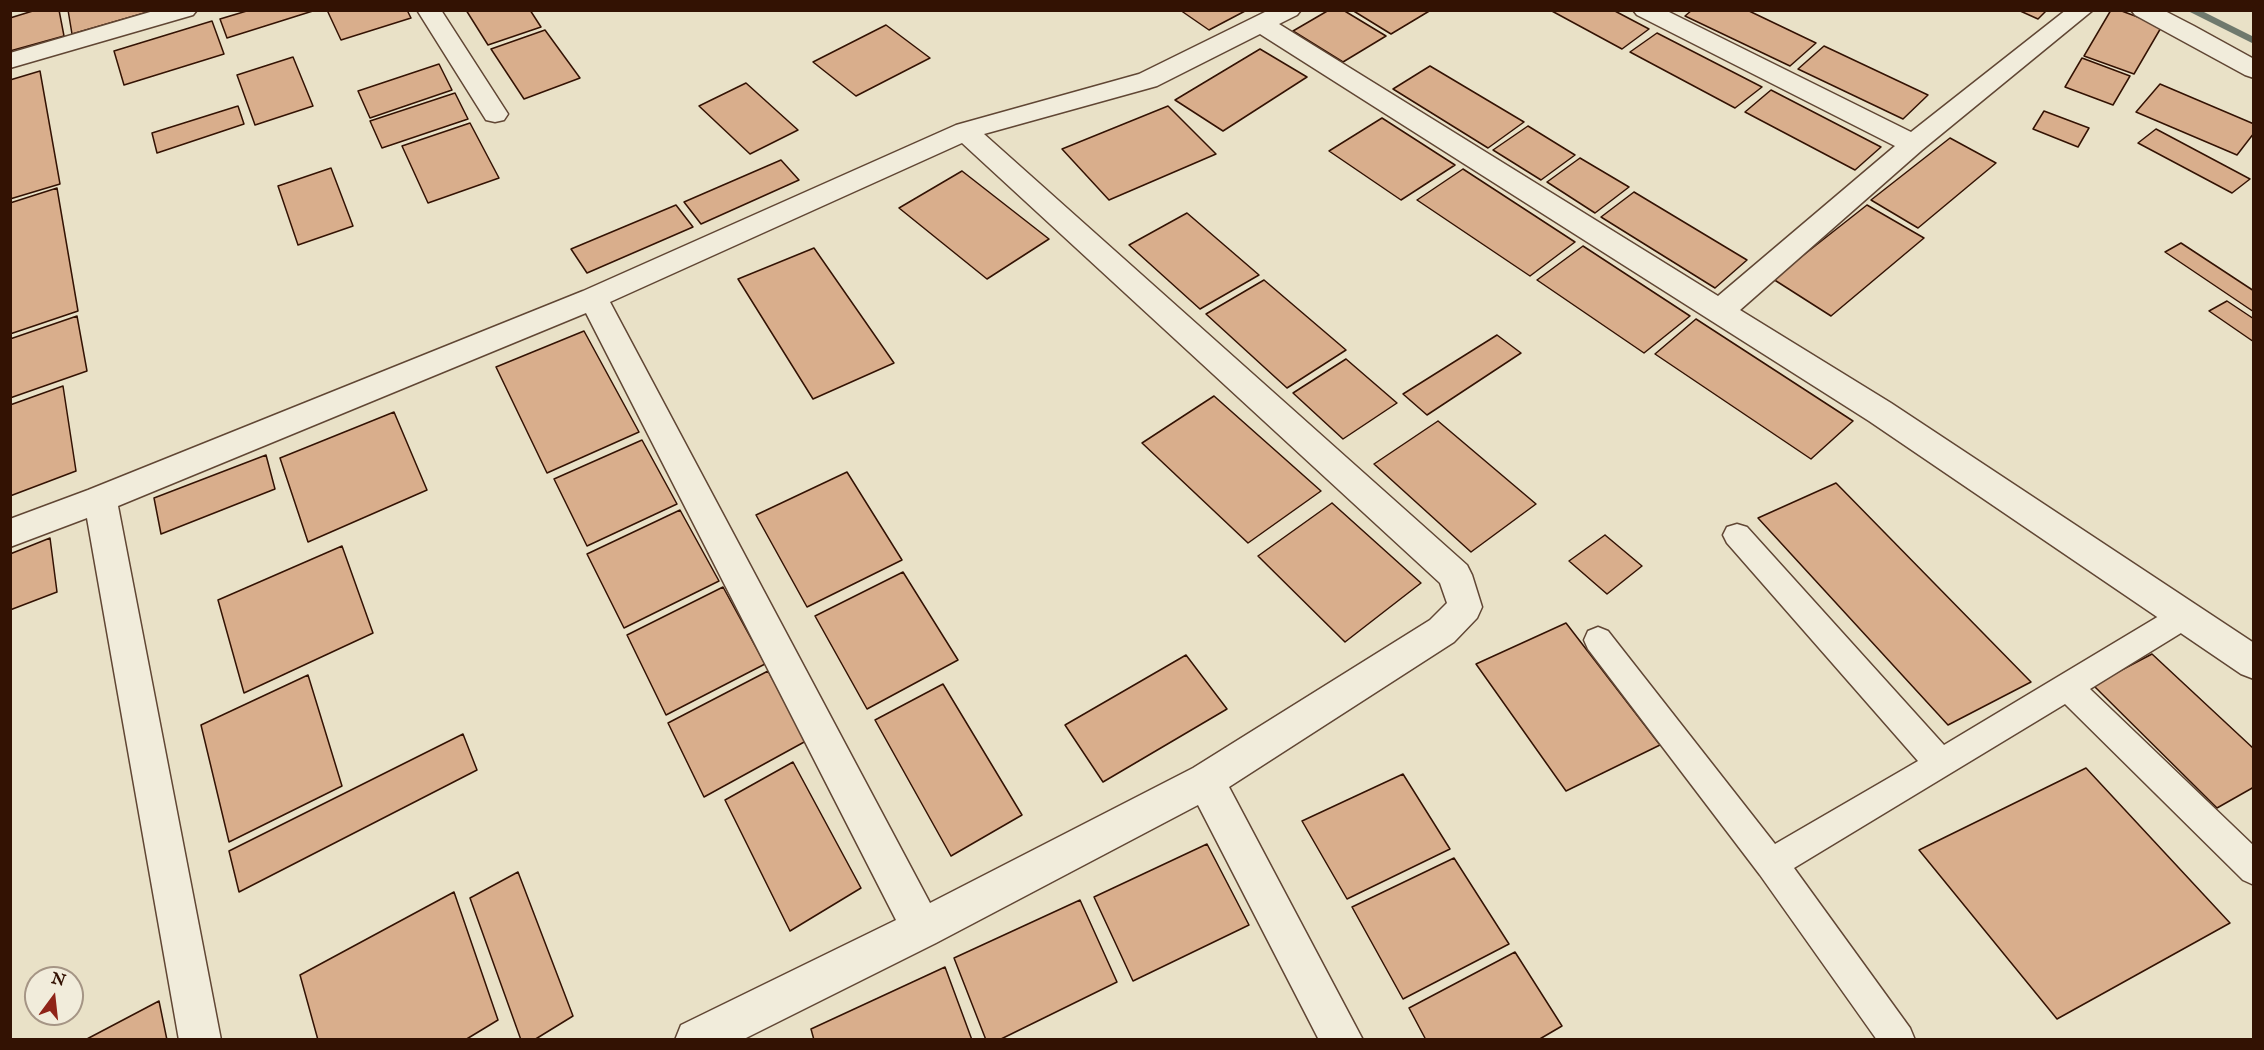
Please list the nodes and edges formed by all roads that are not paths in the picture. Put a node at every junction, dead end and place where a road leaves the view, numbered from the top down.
1 (185, 10) edge
2 (429, 10) edge
3 (1289, 10) edge
4 (1645, 10) edge
5 (2081, 10) edge
6 (2143, 10) edge
7 (1263, 25) junction
8 (10, 62) edge
9 (2253, 70) edge
10 (495, 114) dead end
11 (965, 131) junction
12 (1913, 144) junction
13 (593, 298) junction
14 (1719, 312) junction
15 (100, 499) junction
16 (10, 532) edge
17 (1737, 535) dead end
18 (2184, 616) junction
19 (1598, 640) dead end
20 (2253, 663) edge
21 (2068, 687) junction
22 (1941, 764) junction
23 (1206, 781) junction
24 (1771, 864) junction
25 (2253, 869) edge
26 (921, 929) junction
27 (200, 1040) edge
28 (696, 1040) edge
29 (1342, 1040) edge
30 (1898, 1040) edge

1 - 8 street
2 - 10 street
3 - 7 street
4 - 12 street
5 - 12 street
6 - 9 street
7 - 11 street
7 - 14 street
11 - 13 street
11 - 23 street
12 - 14 street
13 - 15 street
13 - 26 street
14 - 18 street
15 - 16 street
15 - 27 street
17 - 22 lane
18 - 20 street
18 - 21 lane
19 - 24 lane
21 - 22 lane
21 - 25 lane
22 - 24 lane
23 - 26 street
23 - 29 street
24 - 30 lane
26 - 28 street

